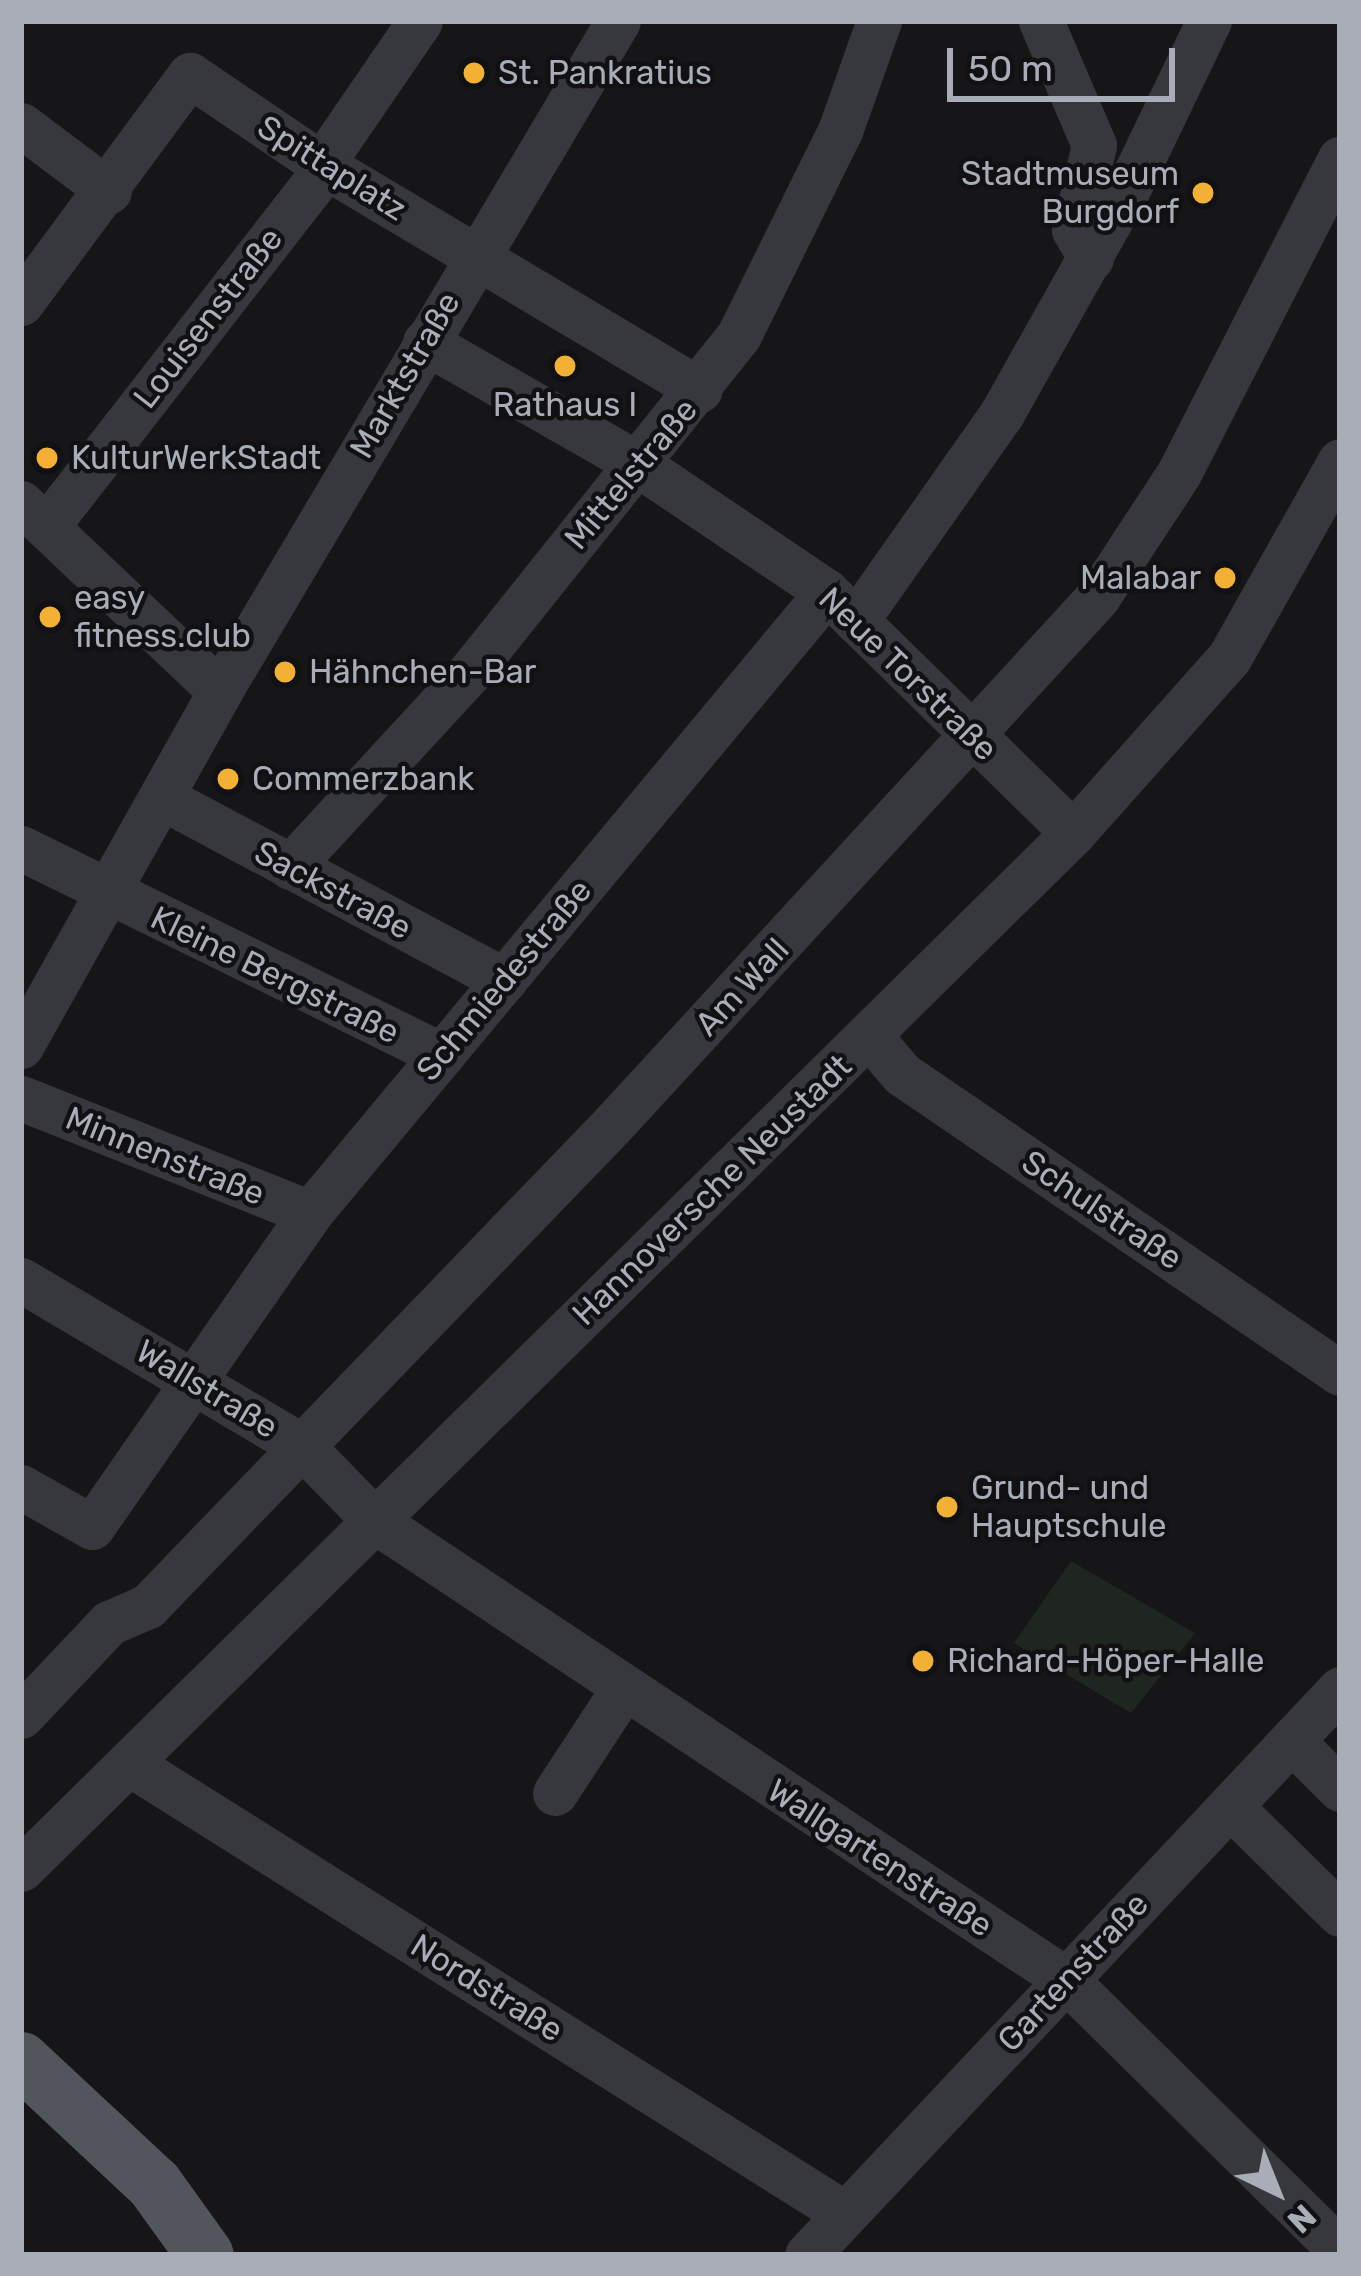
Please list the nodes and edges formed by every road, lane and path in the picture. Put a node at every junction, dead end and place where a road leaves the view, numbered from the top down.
1 (420, 21) edge
2 (618, 21) edge
3 (879, 21) edge
4 (1041, 21) edge
5 (1209, 21) edge
6 (21, 125) edge
7 (1340, 159) edge
8 (324, 166) junction
9 (109, 191) junction
10 (476, 256) junction
11 (1091, 258) junction
12 (21, 303) edge
13 (424, 342) junction
14 (700, 390) junction
15 (1340, 461) edge
16 (636, 463) junction
17 (34, 514) edge
18 (842, 607) junction
19 (220, 692) junction
20 (974, 740) junction
21 (163, 798) junction
22 (1073, 833) junction
23 (21, 848) edge
24 (290, 867) junction
25 (109, 895) junction
26 (504, 980) junction
27 (871, 1038) junction
28 (21, 1046) edge
29 (442, 1055) junction
30 (21, 1098) edge
31 (310, 1213) junction
32 (21, 1280) edge
33 (1340, 1373) edge
34 (200, 1382) junction
35 (302, 1446) junction
36 (21, 1487) edge
37 (375, 1521) junction
38 (623, 1689) junction
39 (1340, 1689) edge
40 (27, 1698) edge
41 (1292, 1742) junction
42 (130, 1764) junction
43 (1340, 1789) edge
44 (555, 1793) dead end
45 (1231, 1808) junction
46 (22, 1865) edge
47 (1340, 1914) edge
48 (1065, 1979) junction
49 (21, 2060) edge
50 (844, 2213) junction
51 (1340, 2250) edge
52 (206, 2255) edge
53 (807, 2255) edge

1 - 8 street, Louisenstraße
2 - 10 street, Marktstraße
3 - 14 street, Mittelstraße
4 - 11 street
5 - 11 street, Schmiedestraße
6 - 9 street
7 - 20 street, Am Wall
8 - 9 street, Spittaplatz
8 - 10 street, Spittaplatz
8 - 17 street, Louisenstraße
9 - 12 street
10 - 13 street, Marktstraße
10 - 14 street, Spittaplatz
11 - 18 street, Schmiedestraße
13 - 16 street, Neue Torstraße
13 - 19 street, Marktstraße
14 - 16 street, Mittelstraße
15 - 22 street, Hannoversche Neustadt
16 - 18 street, Neue Torstraße
16 - 24 street, Mittelstraße
17 - 19 street
18 - 20 street, Neue Torstraße
18 - 26 street, Schmiedestraße
19 - 21 street, Marktstraße
20 - 22 street, Neue Torstraße
20 - 35 street, Am Wall
21 - 24 street, Sackstraße
21 - 25 street, Marktstraße
22 - 27 street, Hannoversche Neustadt
23 - 25 street, Kleine Bergstraße
24 - 26 street, Sackstraße
25 - 28 street, Marktstraße
25 - 29 street, Kleine Bergstraße
26 - 29 street, Schmiedestraße
27 - 33 street, Schulstraße
27 - 37 street, Hannoversche Neustadt
29 - 31 street, Schmiedestraße
30 - 31 street, Minnenstraße
31 - 34 street, Schmiedestraße
32 - 34 street, Wallstraße
34 - 35 street, Wallstraße
34 - 36 street, Schmiedestraße
35 - 37 street, Wallstraße
35 - 40 street, Am Wall
37 - 38 street, Wallgartenstraße
37 - 42 street, Hannoversche Neustadt
38 - 44 street
38 - 48 street, Wallgartenstraße
39 - 41 street, Gartenstraße
41 - 43 street
41 - 45 street, Gartenstraße
42 - 46 street, Hannoversche Neustadt
42 - 50 street, Nordstraße
45 - 47 street
45 - 48 street, Gartenstraße
48 - 50 street, Gartenstraße
48 - 51 street, Wallgartenstraße
49 - 52 main road
50 - 53 street, Gartenstraße

